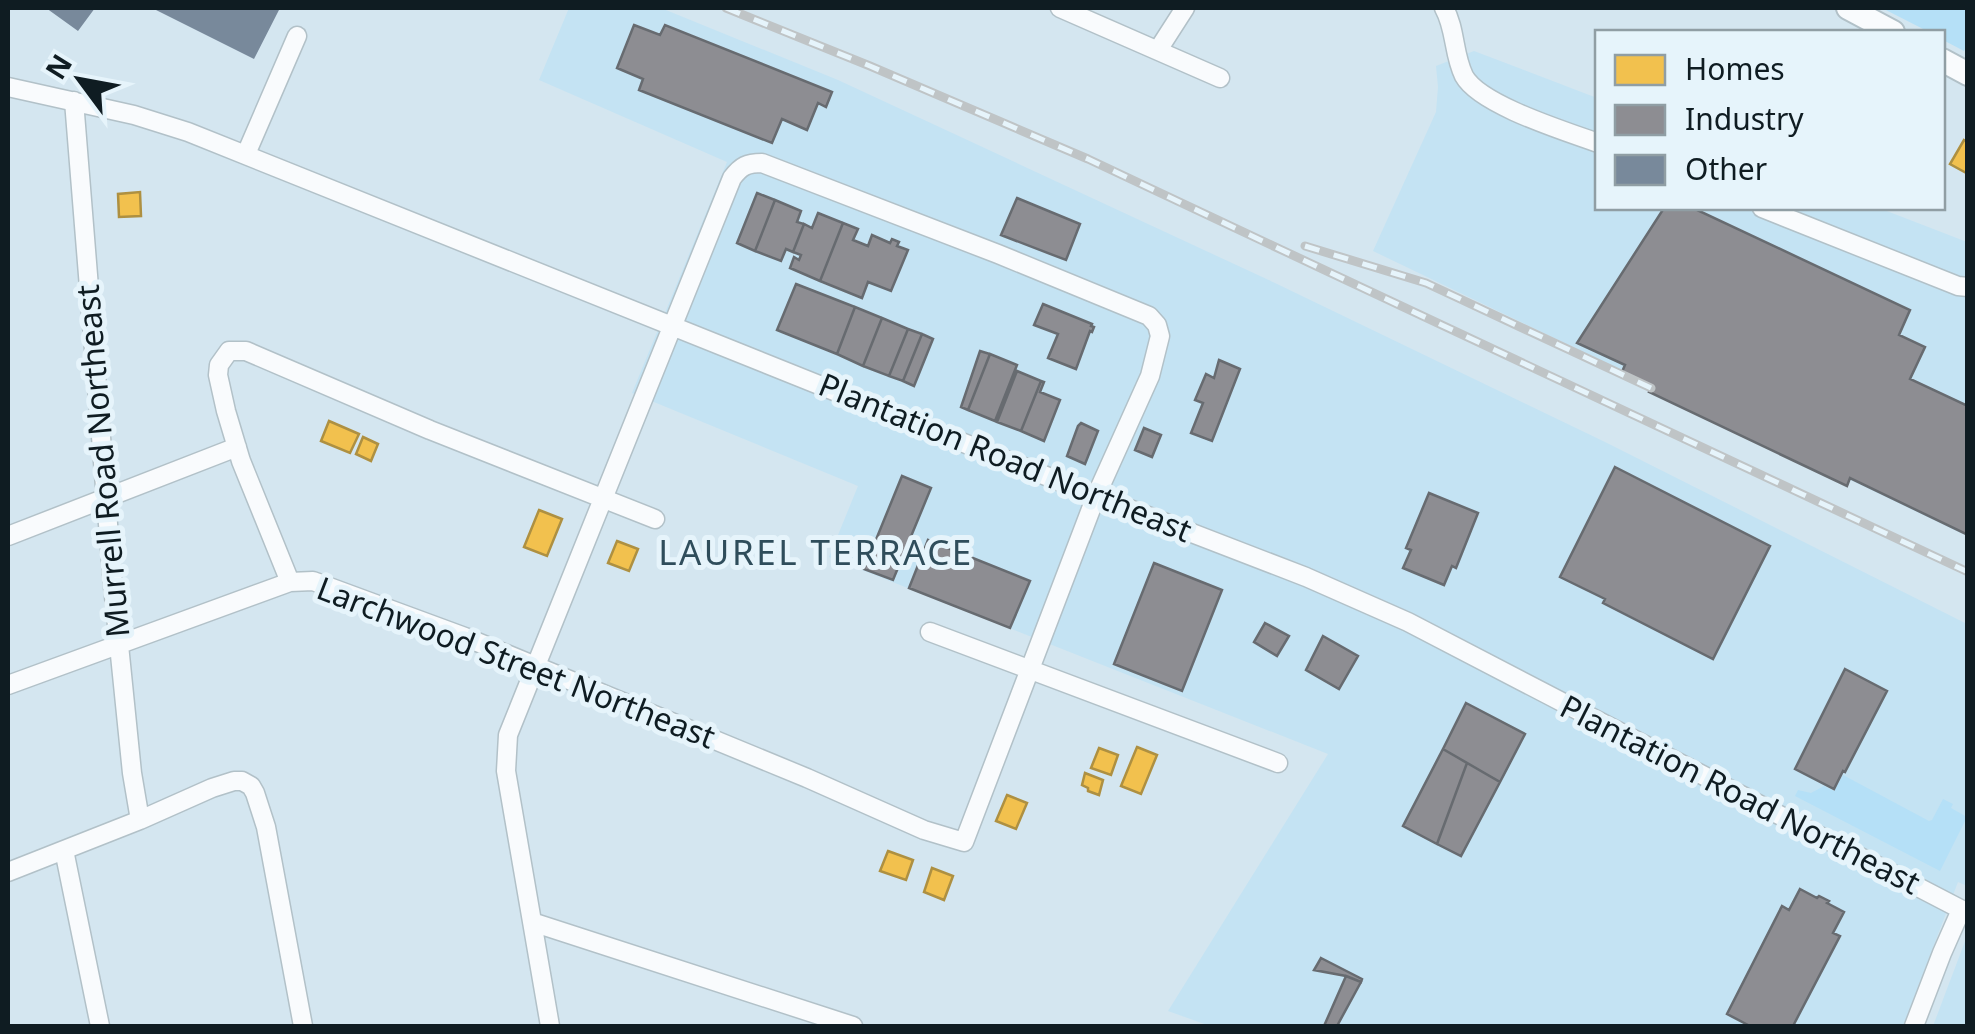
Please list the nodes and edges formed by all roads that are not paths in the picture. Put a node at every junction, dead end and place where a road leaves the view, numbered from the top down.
1 (1060, 8) edge
2 (1186, 8) edge
3 (1444, 8) edge
4 (1848, 8) edge
5 (1888, 30) edge
6 (296, 36) dead end
7 (1158, 50) junction
8 (1945, 62) edge
9 (1968, 74) edge
10 (1220, 78) dead end
11 (8, 87) edge
12 (74, 101) junction
13 (1595, 143) edge
14 (246, 154) junction
15 (1767, 210) edge
16 (1968, 287) edge
17 (673, 326) junction
18 (237, 447) junction
19 (1096, 496) junction
20 (106, 499) junction
21 (603, 499) junction
22 (655, 519) dead end
23 (8, 536) edge
24 (290, 582) junction
25 (930, 632) dead end
26 (120, 645) junction
27 (536, 665) junction
28 (1031, 670) junction
29 (8, 686) edge
30 (1278, 763) dead end
31 (140, 820) junction
32 (64, 850) junction
33 (8, 872) edge
34 (1964, 912) edge
35 (532, 922) junction
36 (100, 1026) edge
37 (303, 1026) edge
38 (550, 1026) edge
39 (853, 1026) edge
40 (1914, 1026) edge

1 - 7 street
2 - 7 street
3 - 13 street
4 - 5 main road
6 - 14 street
7 - 10 street
8 - 9 main road
11 - 12 street, Plantation Road Northeast
12 - 14 street, Plantation Road Northeast
12 - 20 street, Murrell Road Northeast
14 - 17 street, Plantation Road Northeast
15 - 16 street
17 - 19 street, Plantation Road Northeast
17 - 19 street
17 - 21 street
18 - 20 street
18 - 21 street
18 - 24 street
19 - 28 street
19 - 34 street, Plantation Road Northeast
20 - 23 street
20 - 26 street, Murrell Road Northeast
21 - 22 street
21 - 27 street
24 - 26 street, Larchwood Street Northeast
24 - 27 street, Larchwood Street Northeast
25 - 28 street
26 - 29 street, Larchwood Street Northeast
26 - 31 street, Murrell Road Northeast
27 - 28 street, Larchwood Street Northeast
27 - 35 street
28 - 30 street
31 - 32 street
31 - 37 street
32 - 33 street
32 - 36 street
34 - 40 street
35 - 38 street
35 - 39 street

